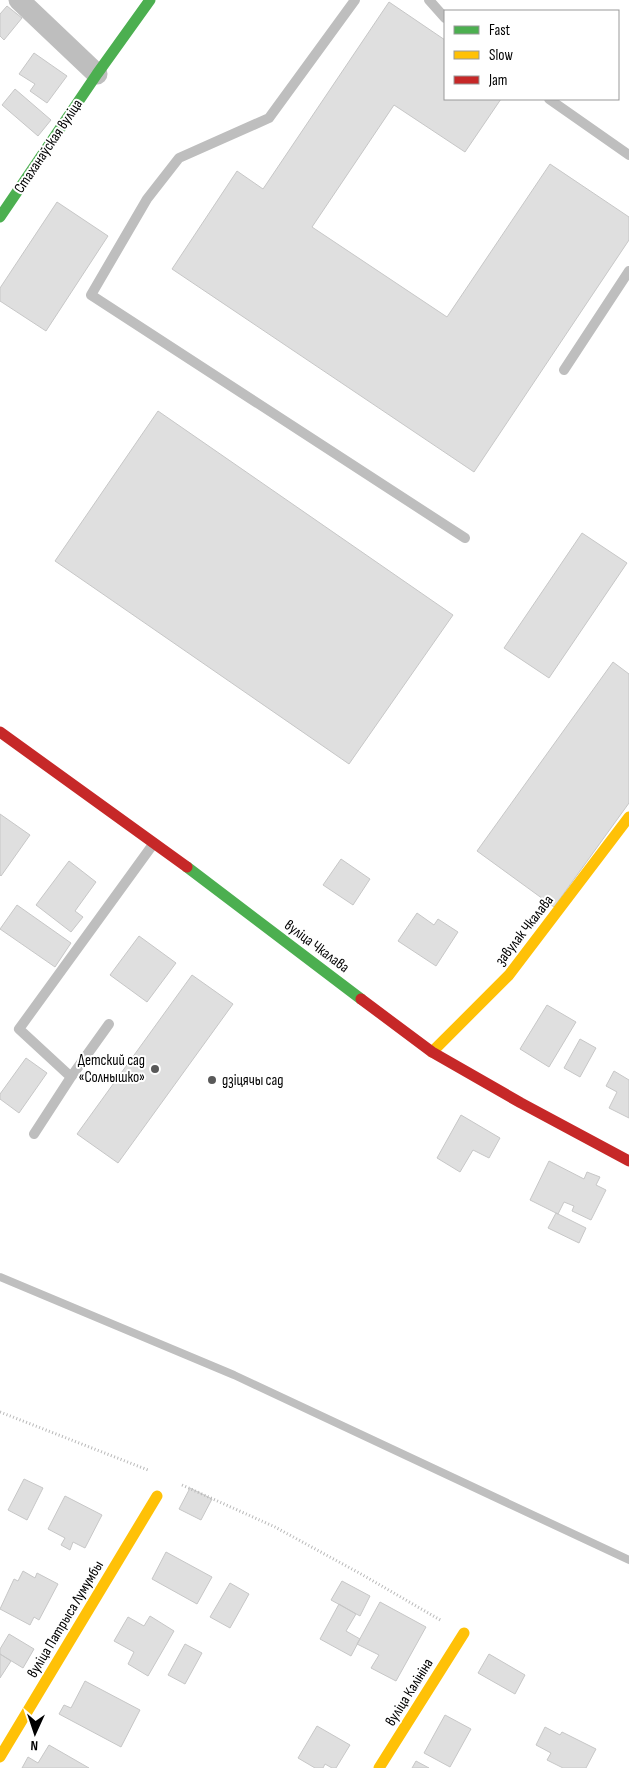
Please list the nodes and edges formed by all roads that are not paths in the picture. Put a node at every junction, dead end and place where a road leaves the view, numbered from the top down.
1 (19, 0) edge
2 (150, 0) edge
3 (355, 0) edge
4 (429, 0) edge
5 (444, 17) edge
6 (97, 74) junction
7 (551, 100) edge
8 (629, 155) edge
9 (0, 217) edge
10 (629, 271) edge
11 (564, 370) dead end
12 (465, 538) dead end
13 (0, 732) edge
14 (629, 817) edge
15 (154, 842) junction
16 (109, 1024) dead end
17 (432, 1052) junction
18 (71, 1077) junction
19 (34, 1134) dead end
20 (629, 1161) edge
21 (157, 1496) road end
22 (464, 1633) road end
23 (0, 1757) edge
24 (379, 1768) edge

1 - 6 street
2 - 6 street, Стаханаўская вуліца
3 - 12 lane
4 - 5 lane
6 - 9 street, Стаханаўская вуліца
7 - 8 lane
10 - 11 lane
13 - 15 street, вуліца Чкалава
14 - 17 street, завулак Чкалава
15 - 17 street, вуліца Чкалава
15 - 18 lane
16 - 18 lane
17 - 20 street, вуліца Чкалава
18 - 19 lane
21 - 23 street, вуліца Патрыса Лумумбы
22 - 24 street, вуліца Калініна

